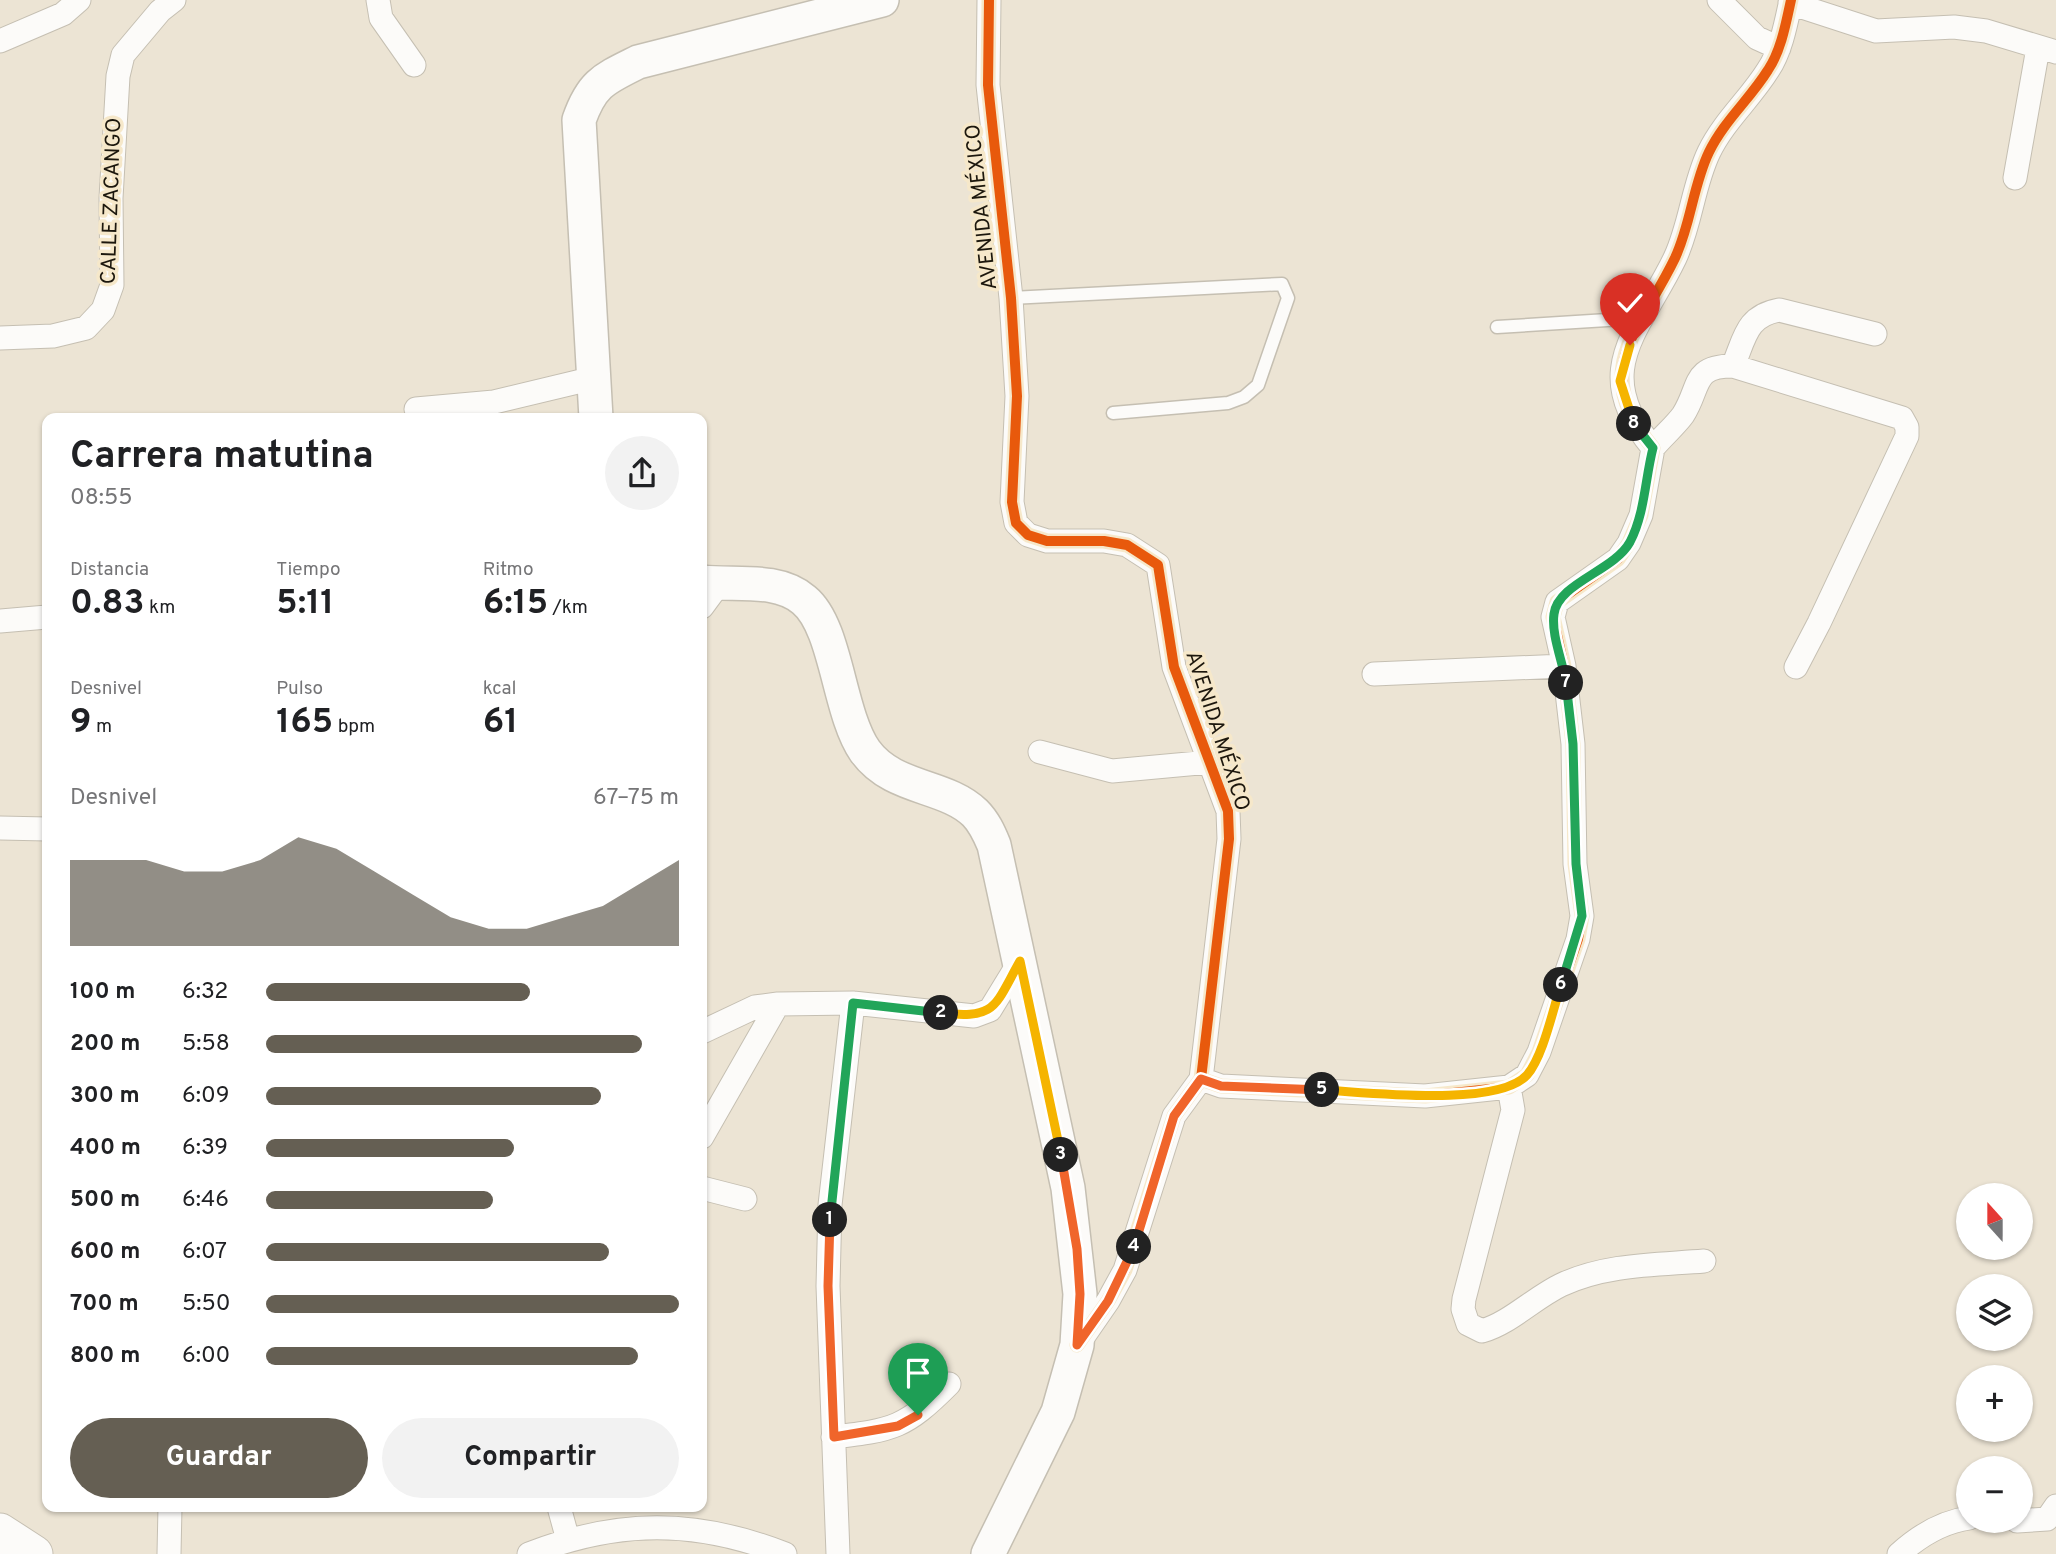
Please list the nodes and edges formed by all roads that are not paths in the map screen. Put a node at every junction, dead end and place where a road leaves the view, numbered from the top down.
1 (79, 0) edge
2 (174, 0) edge
3 (378, 0) edge
4 (882, 0) edge
5 (989, 0) edge
6 (1719, 0) edge
7 (1791, 1) edge
8 (0, 41) edge
9 (1779, 48) junction
10 (2047, 50) edge
11 (414, 65) dead end
12 (2015, 177) dead end
13 (1011, 298) junction
14 (1639, 318) junction
15 (1497, 327) dead end
16 (1875, 334) dead end
17 (0, 338) edge
18 (1732, 366) junction
19 (594, 378) junction
20 (416, 409) dead end
21 (596, 413) edge
22 (1113, 413) dead end
23 (1653, 448) junction
24 (708, 591) edge
25 (42, 617) edge
26 (0, 621) edge
27 (1564, 666) junction
28 (1796, 667) dead end
29 (1374, 674) dead end
30 (1040, 752) dead end
31 (1210, 762) junction
32 (0, 828) edge
33 (42, 829) edge
34 (1020, 961) junction
35 (778, 1003) junction
36 (853, 1003) junction
37 (707, 1030) edge
38 (1201, 1079) junction
39 (1509, 1087) junction
40 (707, 1128) edge
41 (707, 1189) edge
42 (746, 1199) dead end
43 (1704, 1261) dead end
44 (1077, 1345) junction
45 (949, 1384) dead end
46 (834, 1437) junction
47 (2056, 1506) edge
48 (170, 1512) edge
49 (560, 1512) edge
50 (666, 1516) edge
51 (1956, 1520) edge
52 (2033, 1520) edge
53 (0, 1532) edge
54 (568, 1540) junction
55 (34, 1554) edge
56 (169, 1554) edge
57 (529, 1554) edge
58 (785, 1554) edge
59 (838, 1554) edge
60 (988, 1554) edge
61 (1899, 1554) edge

1 - 8 street
2 - 17 street, CALLE ZACANGO
3 - 11 street
4 - 19 street
5 - 13 street, AVENIDA MÉXICO
6 - 9 street
7 - 9 street
7 - 10 street
9 - 14 street
10 - 12 street
13 - 22 lane
13 - 31 street, AVENIDA MÉXICO
14 - 15 lane
14 - 23 street
16 - 18 street
18 - 23 street
18 - 28 street
19 - 20 street
19 - 21 street
23 - 27 street
24 - 34 street
25 - 26 street
27 - 29 street
27 - 39 street
30 - 31 street
31 - 38 street, AVENIDA MÉXICO
32 - 33 street
34 - 36 street
34 - 44 street
35 - 36 street
35 - 37 street
35 - 40 street
36 - 46 street
38 - 39 street
38 - 44 street, AVENIDA MÉXICO
39 - 43 street
41 - 42 street
44 - 60 street
45 - 46 street
46 - 59 street
47 - 52 street
48 - 56 street
49 - 54 street
50 - 54 street
50 - 58 street
51 - 61 street
53 - 55 main road
54 - 57 street

